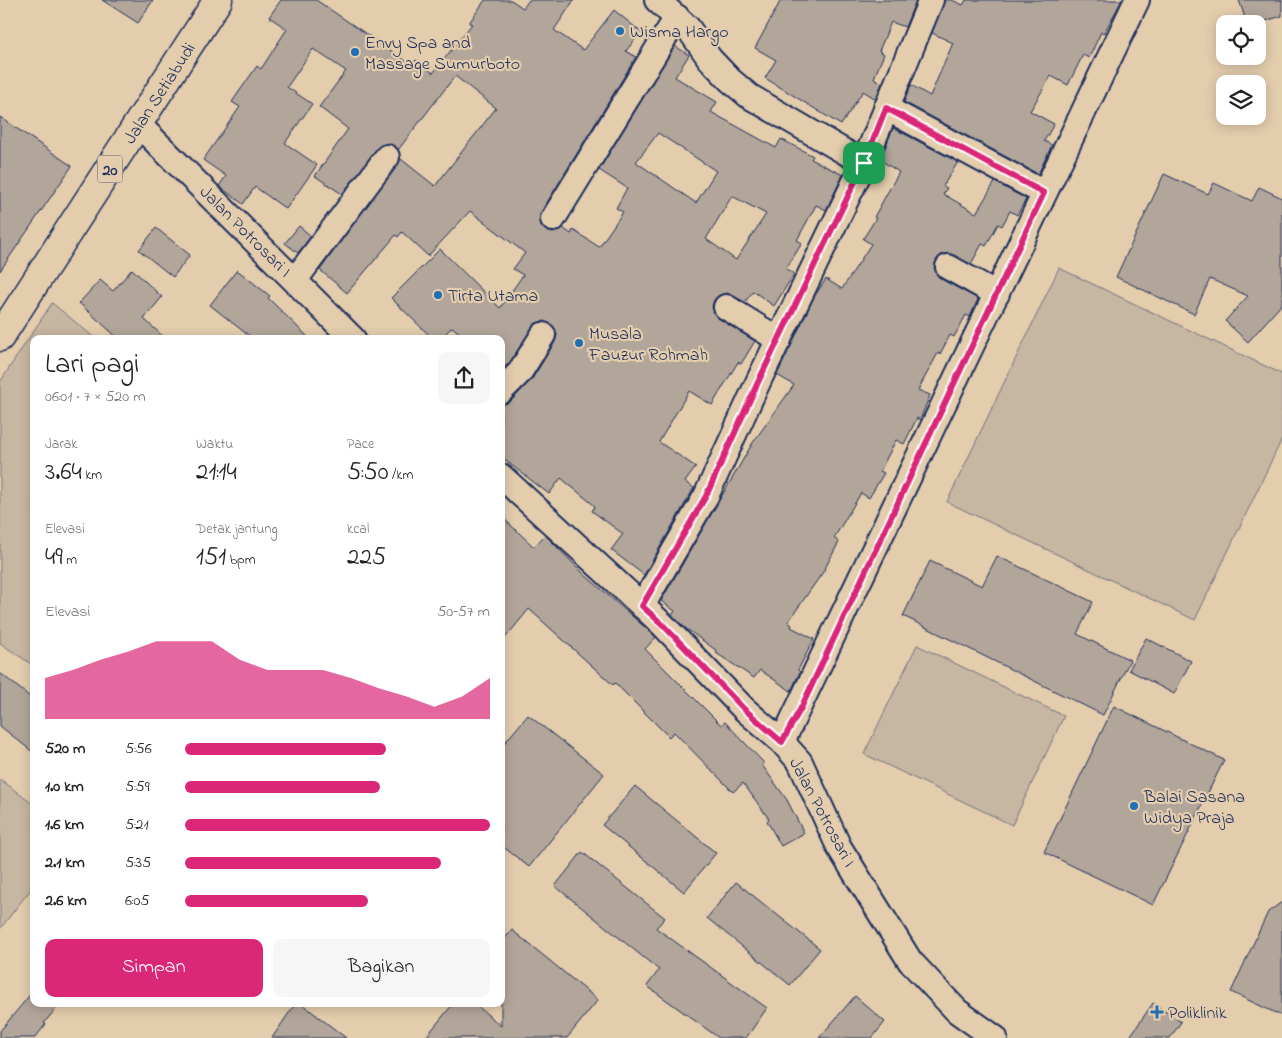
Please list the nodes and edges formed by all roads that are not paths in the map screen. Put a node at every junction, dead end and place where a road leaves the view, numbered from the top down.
1 (218, 0) edge
2 (657, 0) edge
3 (931, 0) edge
4 (1137, 0) edge
5 (677, 17) junction
6 (886, 108) junction
7 (138, 125) junction
8 (387, 158) dead end
9 (864, 163) junction
10 (1044, 193) junction
11 (553, 220) dead end
12 (948, 267) dead end
13 (295, 280) junction
14 (997, 294) junction
15 (726, 307) dead end
16 (349, 335) edge
17 (542, 335) dead end
18 (0, 337) edge
19 (779, 340) junction
20 (505, 387) edge
21 (505, 480) edge
22 (642, 606) junction
23 (782, 742) junction
24 (995, 1038) edge

1 - 7 highway, Jalan Setiabudi / 20
2 - 5 street
3 - 6 street
4 - 10 street
5 - 9 street
5 - 11 street
6 - 9 street
6 - 10 street
7 - 13 street, Jalan Potrosari I
7 - 18 highway, Jalan Setiabudi / 20
8 - 13 street
9 - 19 street
10 - 14 street
12 - 14 street
13 - 16 street, Jalan Potrosari I
14 - 23 street
15 - 19 street
17 - 20 street
19 - 22 street
21 - 22 street, Jalan Potrosari I
22 - 23 street, Jalan Potrosari I
23 - 24 street, Jalan Potrosari I

